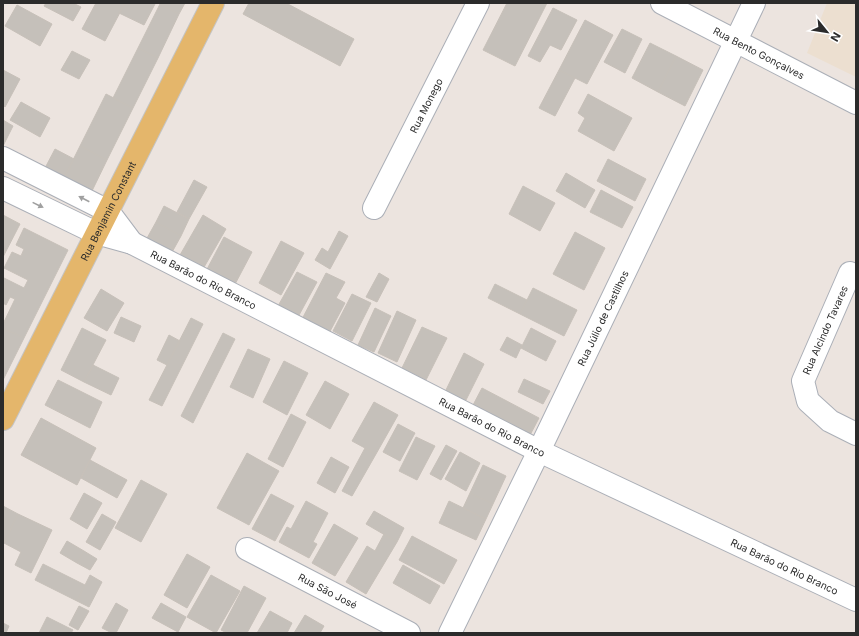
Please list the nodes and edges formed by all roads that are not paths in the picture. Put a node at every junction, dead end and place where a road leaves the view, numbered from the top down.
1 (213, 3) edge
2 (478, 3) edge
3 (662, 3) edge
4 (754, 3) edge
5 (736, 41) junction
6 (856, 103) edge
7 (3, 158) edge
8 (3, 188) edge
9 (374, 208) dead end
10 (108, 211) junction
11 (96, 234) junction
12 (132, 243) junction
13 (850, 273) dead end
14 (3, 418) edge
15 (856, 434) edge
16 (539, 451) junction
17 (247, 549) dead end
18 (856, 600) edge
19 (409, 633) edge
20 (450, 633) edge

1 - 10 main road, Rua Benjamin Constant
2 - 9 street, Rua Monego
3 - 5 street, Rua Bento Gonçalves
4 - 5 street, Rua Júlio de Castilhos
5 - 6 street, Rua Bento Gonçalves
5 - 16 street, Rua Júlio de Castilhos
10 -> 7 street, Rua Barão do Rio Branco
8 -> 11 street, Rua Barão do Rio Branco
10 - 11 main road, Rua Benjamin Constant
10 - 12 street, Rua Barão do Rio Branco
11 - 12 street, Rua Barão do Rio Branco
11 - 14 main road, Rua Benjamin Constant
12 - 16 street, Rua Barão do Rio Branco
13 - 15 street, Rua Alcindo Tavares
16 - 18 street, Rua Barão do Rio Branco
16 - 20 street, Rua Júlio de Castilhos
17 - 19 street, Rua São José

